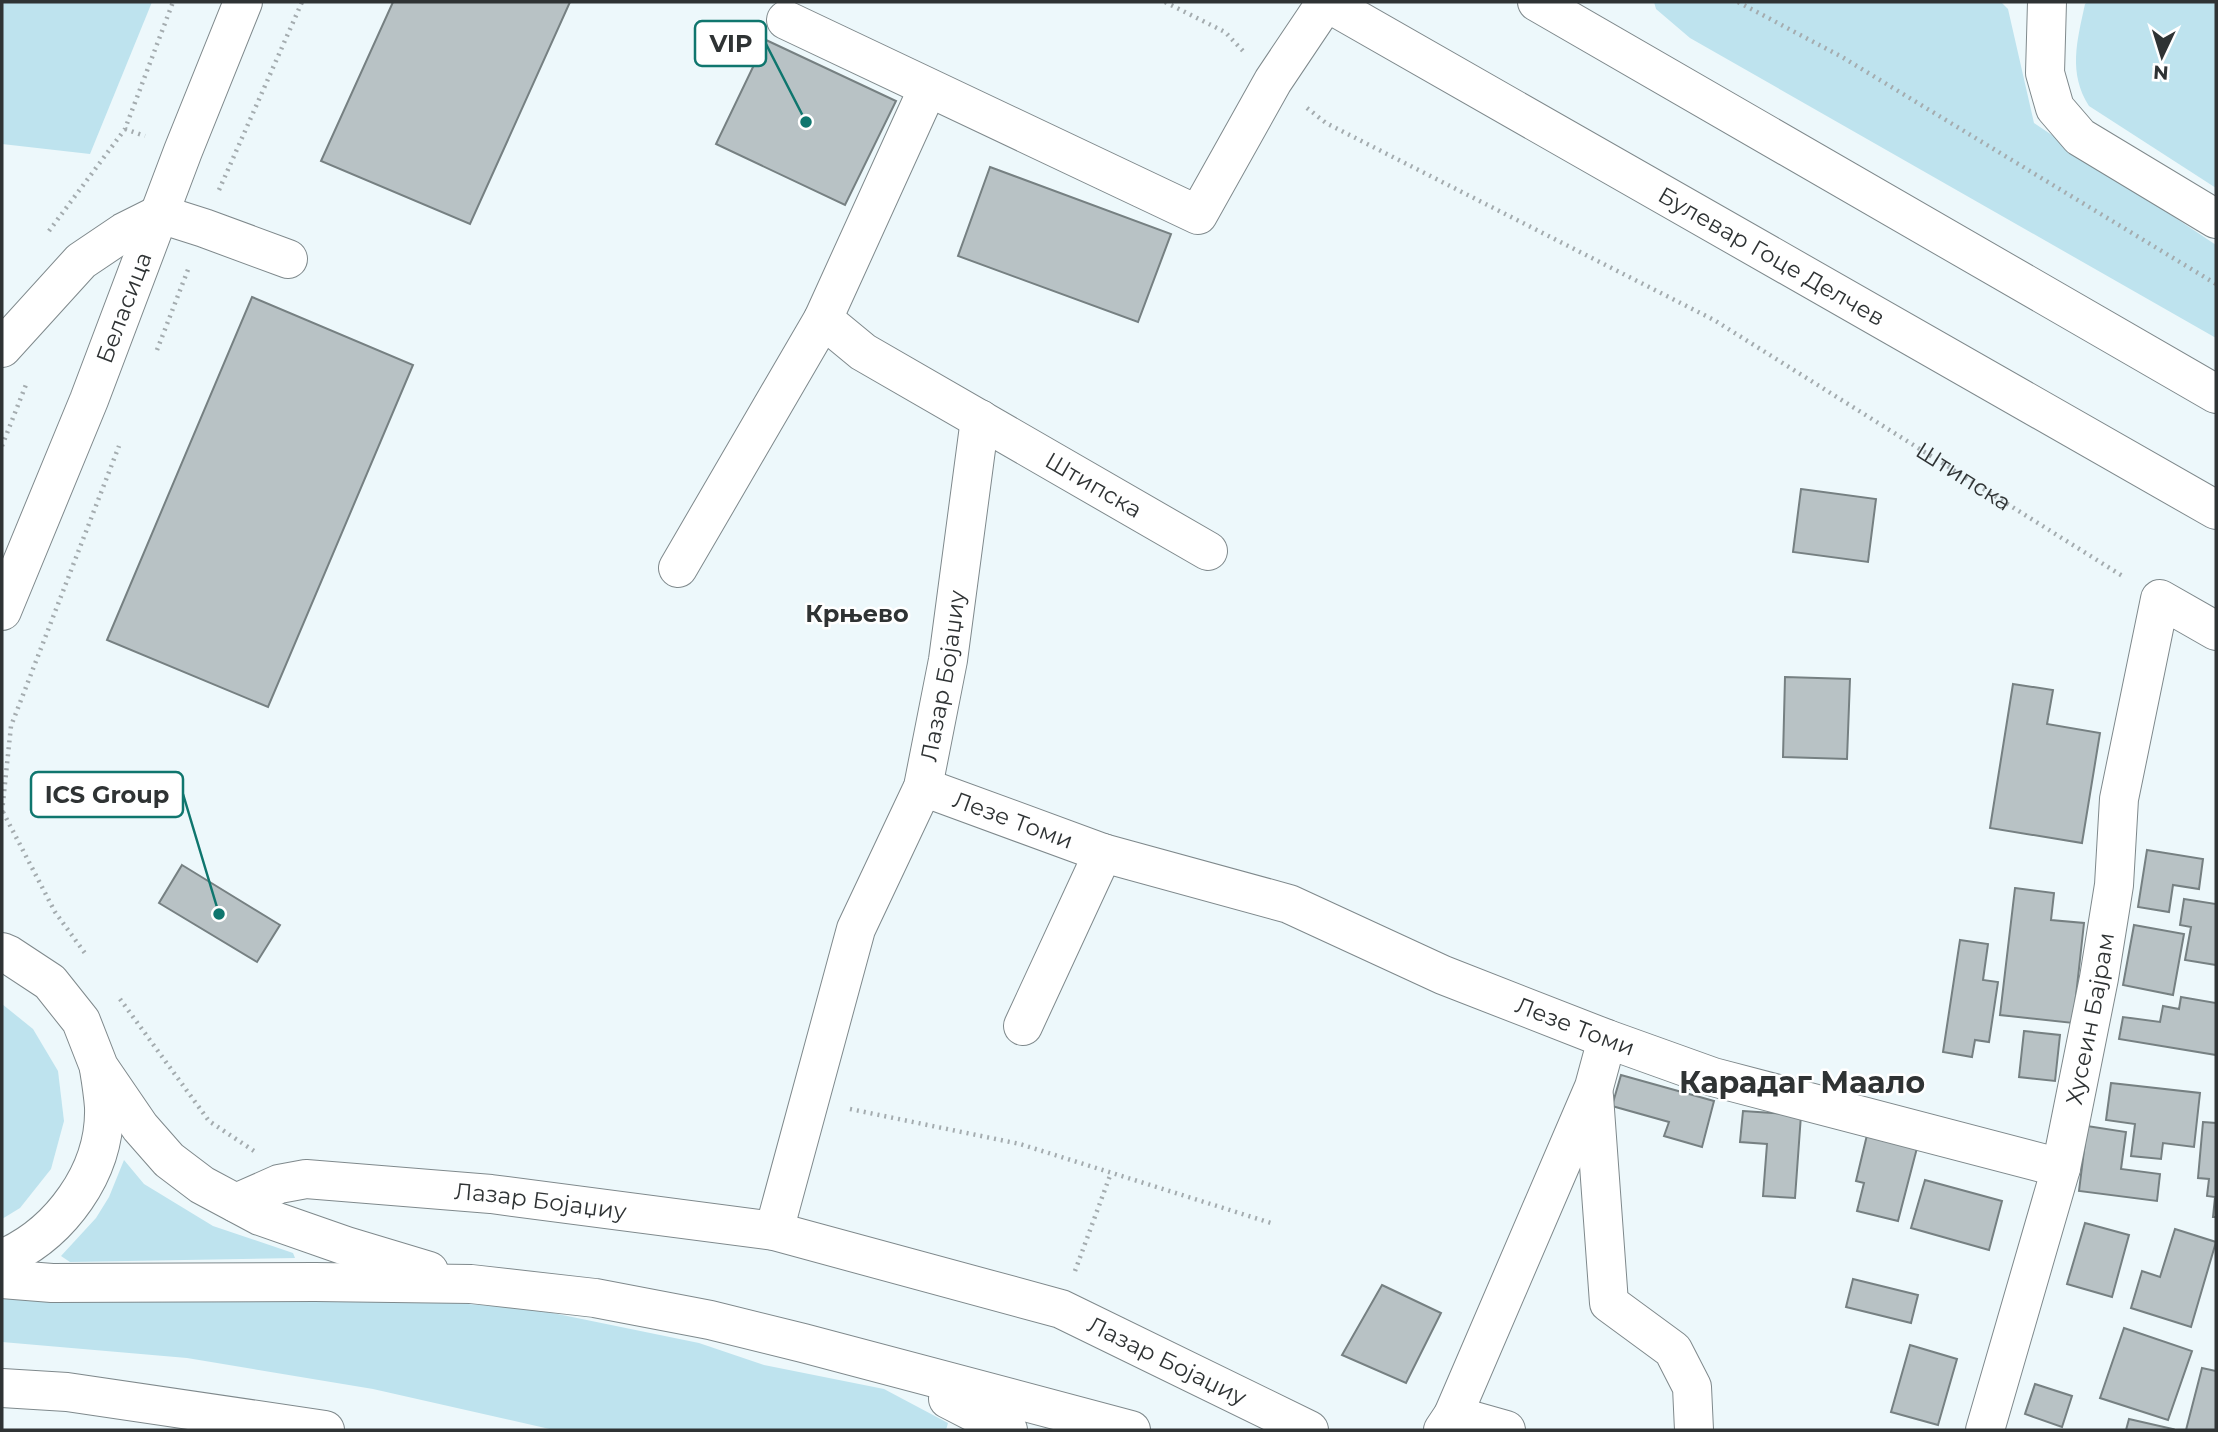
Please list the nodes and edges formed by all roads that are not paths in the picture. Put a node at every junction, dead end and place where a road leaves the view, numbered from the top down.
1 (243, 2) edge
2 (1326, 2) edge
3 (1537, 2) edge
4 (2047, 2) edge
5 (1585, 14) edge
6 (786, 20) dead end
7 (928, 88) junction
8 (160, 214) junction
9 (2216, 219) edge
10 (288, 259) dead end
11 (823, 319) junction
12 (2, 348) edge
13 (2216, 394) edge
14 (980, 419) junction
15 (2216, 510) edge
16 (1208, 551) dead end
17 (678, 568) dead end
18 (2, 611) edge
19 (2216, 631) edge
20 (923, 786) junction
21 (1104, 853) junction
22 (4, 946) edge
23 (1023, 1026) dead end
24 (1607, 1039) junction
25 (99, 1067) junction
26 (1594, 1087) junction
27 (2060, 1168) junction
28 (236, 1203) junction
29 (774, 1231) junction
30 (2, 1259) edge
31 (2, 1279) edge
32 (471, 1284) junction
33 (874, 1363) junction
34 (2, 1388) edge
35 (1448, 1422) edge
36 (1115, 1427) edge
37 (325, 1430) edge
38 (1008, 1430) edge
39 (1309, 1430) edge
40 (1506, 1430) edge
41 (1694, 1430) edge
42 (1985, 1430) edge

1 - 8 street, Беласица
2 - 7 street
2 - 15 street, Булевар Гоце Делчев
3 - 5 street
4 - 9 street
5 - 13 street
6 - 7 street
7 - 11 street
8 - 10 street
8 - 12 street
8 - 18 street, Беласица
11 - 14 street
11 - 17 street
14 - 16 street, Штипска
14 - 20 street, Лазар Бојаџиу
19 - 27 street, Хусеин Бајрам
20 - 21 street, Лезе Томи
20 - 29 street, Лазар Бојаџиу
21 - 23 street, Лезе Томи
21 - 24 street, Лезе Томи
22 - 25 street
24 - 26 street
24 - 27 street, Лезе Томи
25 - 28 street
25 - 30 street
26 - 35 street
26 - 41 street
27 - 42 street, Хусеин Бајрам
28 - 29 street, Лазар Бојаџиу
28 - 32 street
29 - 39 street, Лазар Бојаџиу
31 - 32 street
32 - 33 street
33 - 36 street
33 - 38 street
34 - 37 street
35 - 40 street

